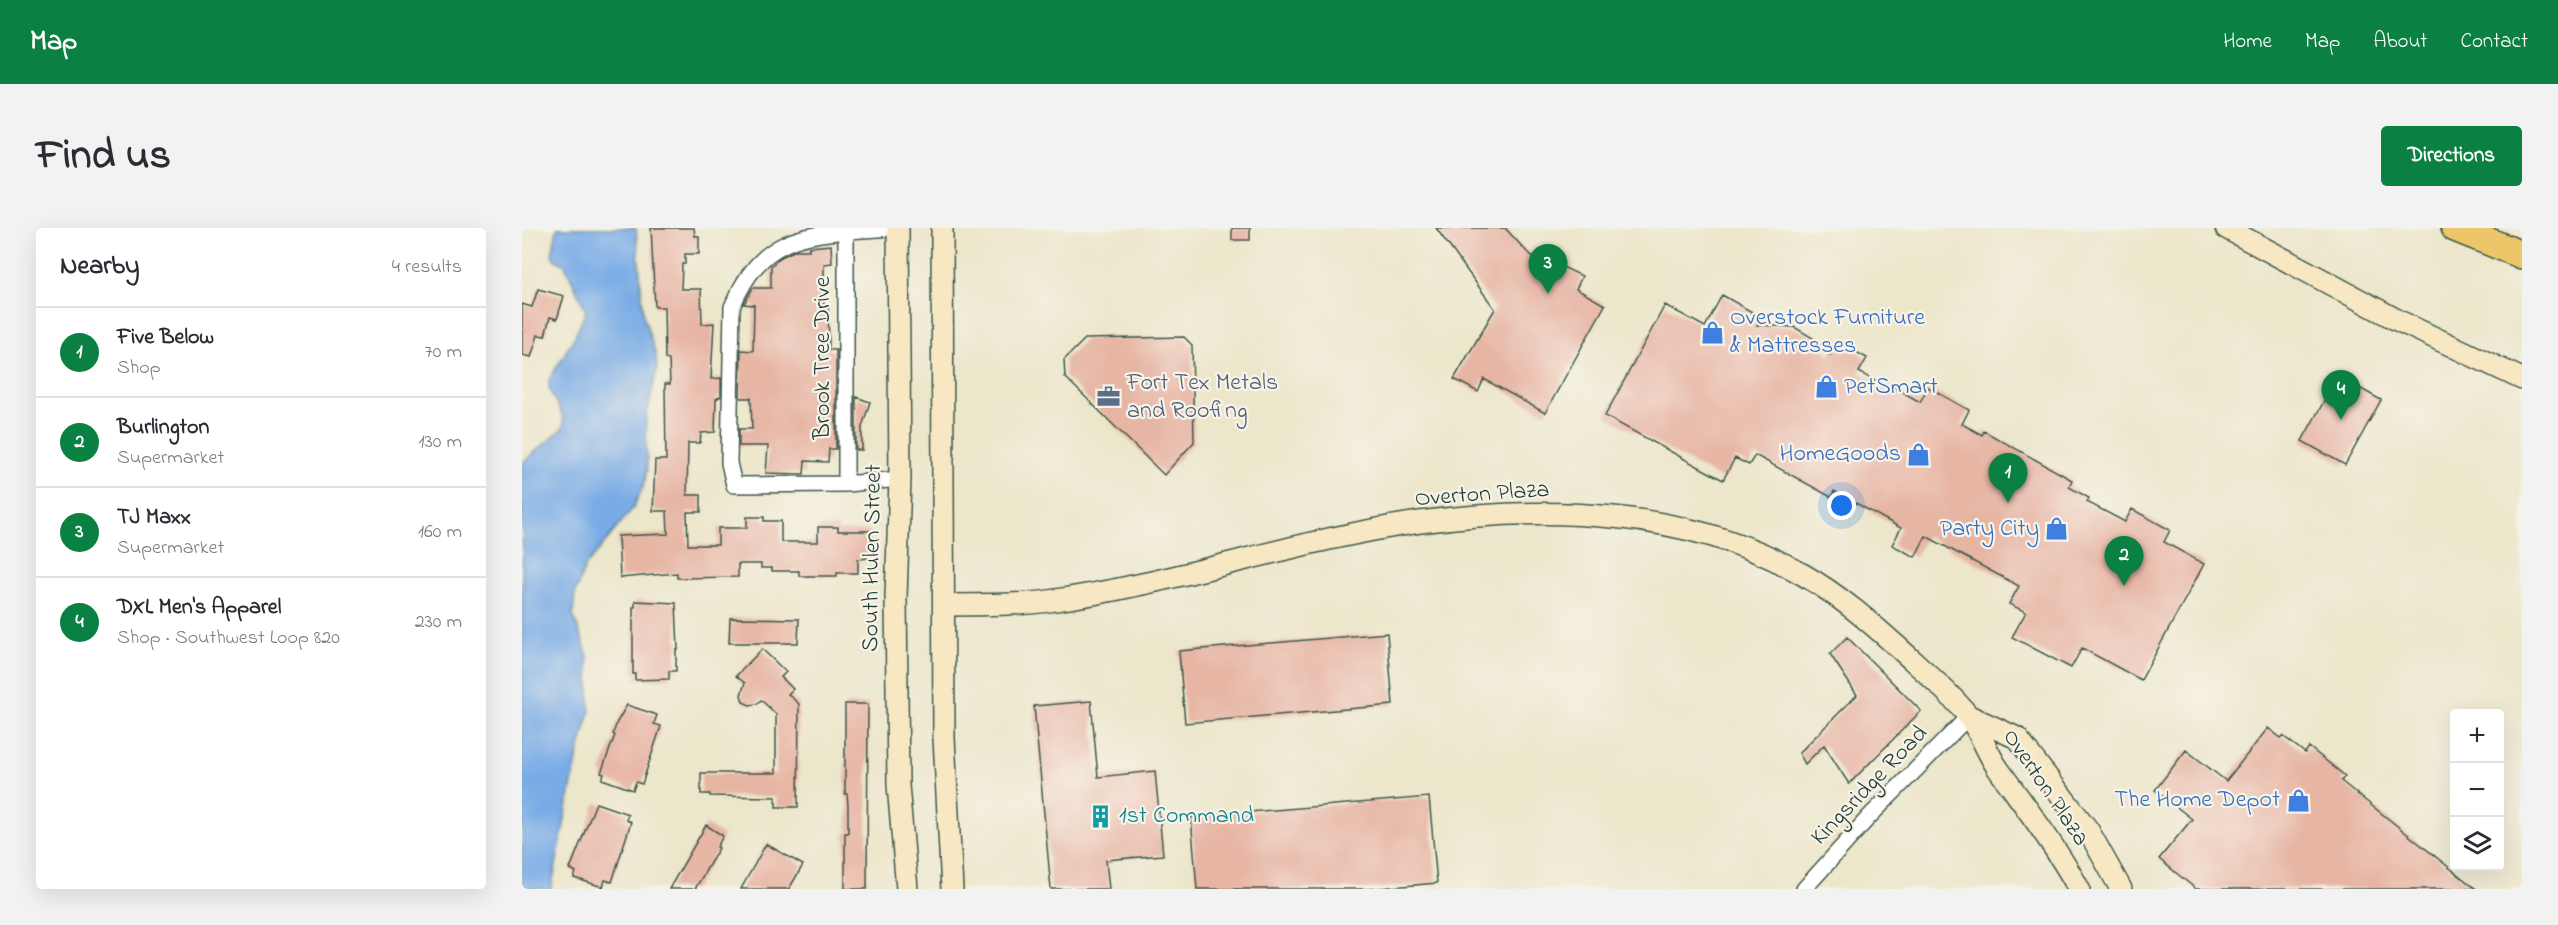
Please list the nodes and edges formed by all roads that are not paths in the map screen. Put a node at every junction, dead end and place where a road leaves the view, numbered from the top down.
1 (889, 228) edge
2 (898, 228) edge
3 (942, 228) edge
4 (2226, 228) edge
5 (2455, 228) edge
6 (846, 232) junction
7 (2522, 255) edge
8 (2522, 380) edge
9 (900, 479) junction
10 (846, 484) junction
11 (945, 605) junction
12 (1969, 716) junction
13 (907, 889) edge
14 (952, 889) edge
15 (1804, 889) edge
16 (2079, 889) edge
17 (2121, 889) edge

1 - 6 street
2 - 9 main road, South Hulen Street
3 - 11 main road
4 - 8 main road
5 - 7 highway
6 - 10 street, Brook Tree Drive
6 - 10 street
9 - 10 street
9 - 13 main road, South Hulen Street
11 - 12 main road, Overton Plaza
11 - 14 main road
12 - 15 street, Kingsridge Road
12 - 16 main road, Overton Plaza
12 - 17 main road, Overton Plaza

